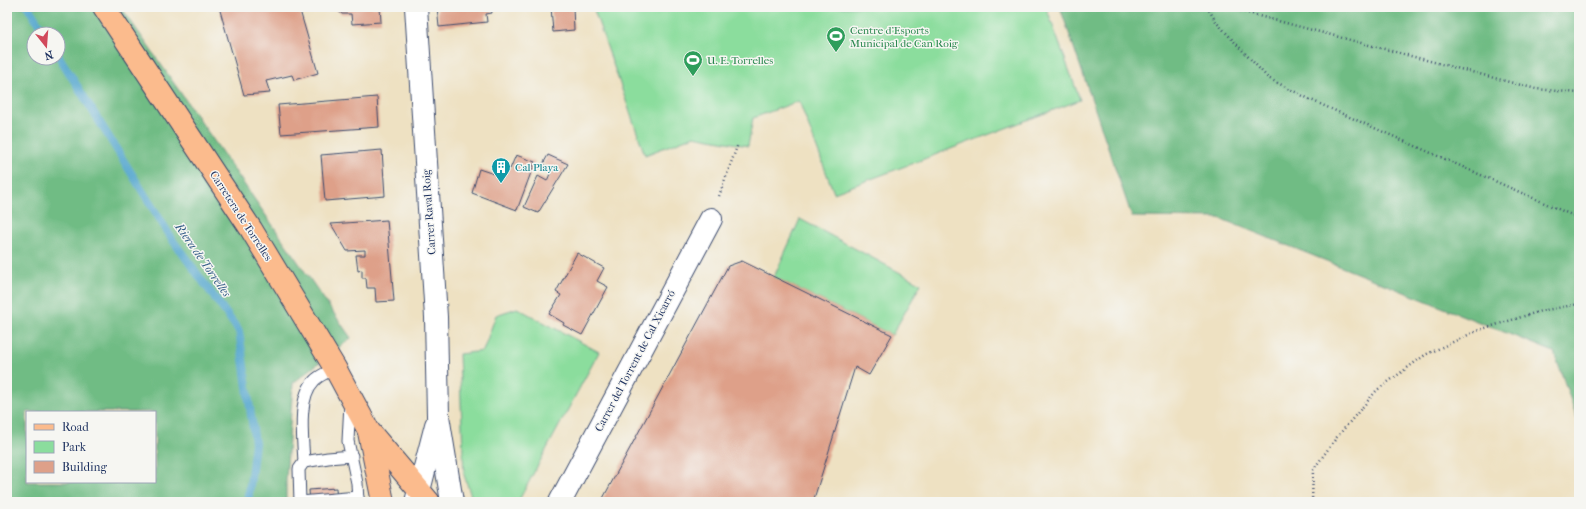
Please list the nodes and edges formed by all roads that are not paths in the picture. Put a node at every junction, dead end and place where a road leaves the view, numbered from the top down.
1 (104, 7) edge
2 (416, 7) edge
3 (711, 219) road end
4 (335, 368) junction
5 (350, 396) junction
6 (438, 416) junction
7 (369, 430) junction
8 (352, 456) junction
9 (304, 462) junction
10 (421, 498) edge
11 (358, 499) edge
12 (300, 502) edge
13 (383, 502) edge
14 (452, 502) edge
15 (560, 502) edge

1 - 4 main road, Carretera de Torrelles
2 - 6 street, Carrer Raval Roig
3 - 15 street, Carrer del Torrent de Cal Xicarró
4 - 5 main road, Carretera de Torrelles
4 - 9 lane
5 - 7 main road, Carretera de Torrelles
5 - 8 lane
6 - 10 street, Carrer Raval Roig
6 - 14 street, Carrer Raval Roig
7 - 10 main road, Carretera de Torrelles
7 - 13 main road, Carretera de Torrelles
8 - 9 lane
8 - 11 lane
9 - 12 lane
11 - 12 lane

